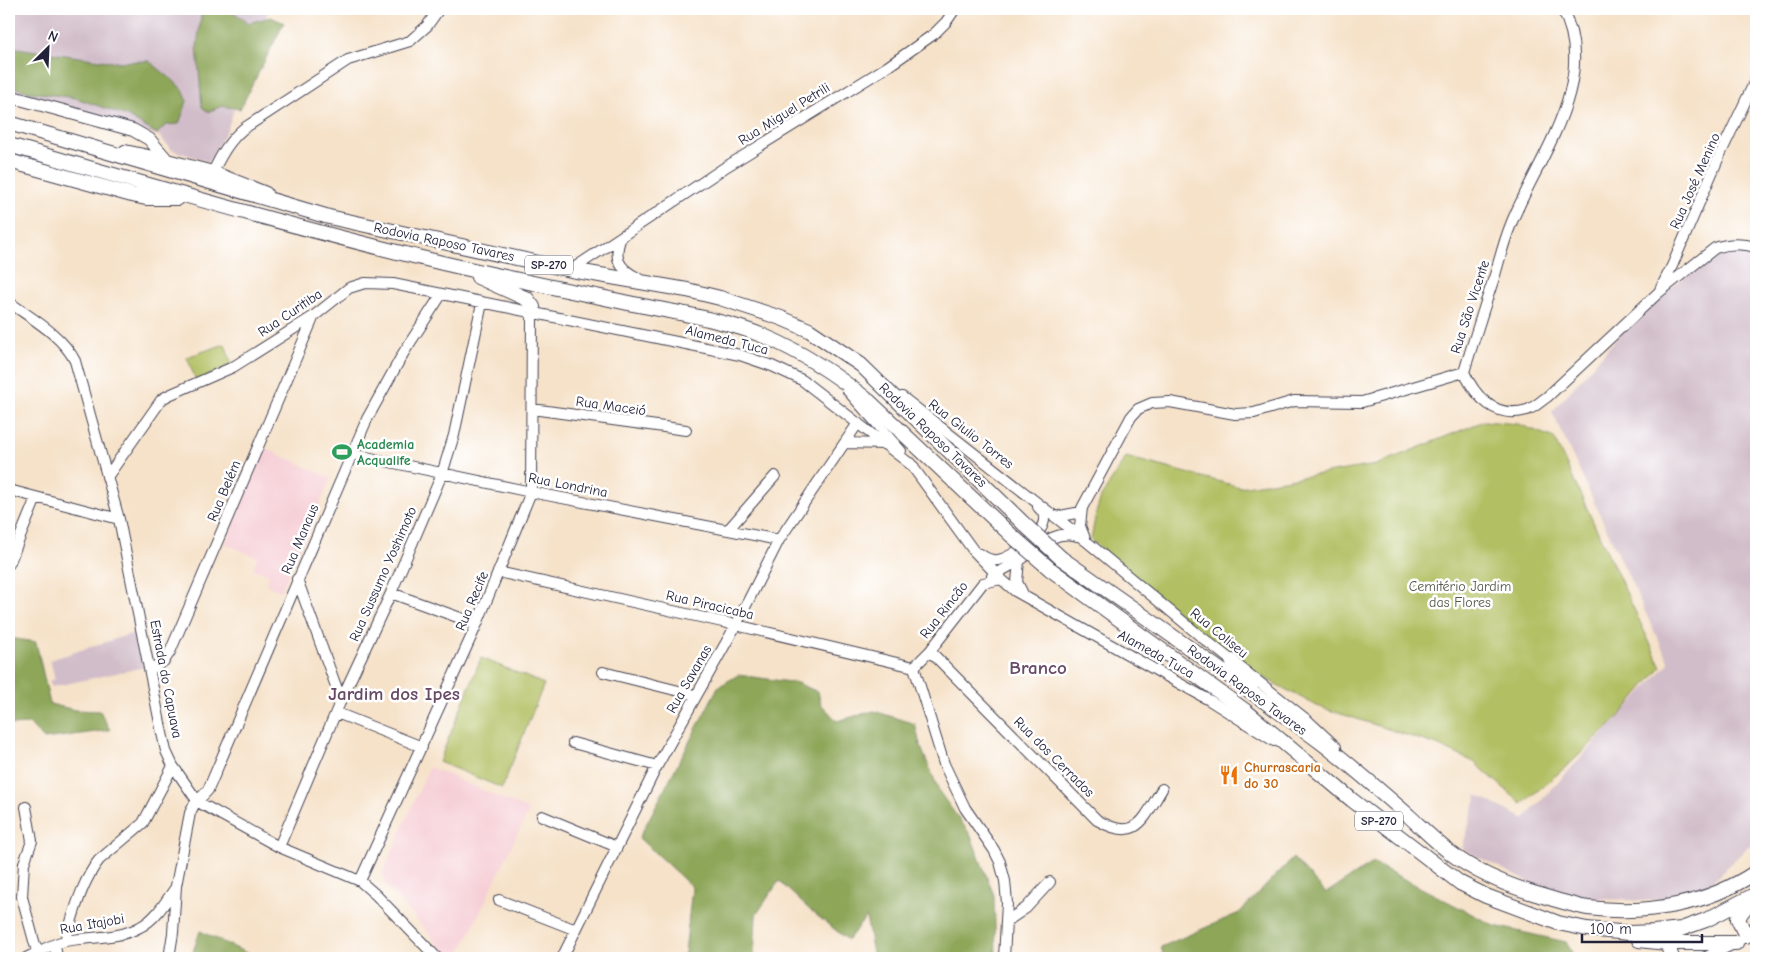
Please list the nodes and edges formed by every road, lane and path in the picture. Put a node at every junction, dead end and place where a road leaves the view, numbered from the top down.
1 (439, 9) edge
2 (955, 9) edge
3 (1562, 9) edge
4 (1756, 79) edge
5 (9, 96) edge
6 (9, 123) edge
7 (63, 139) junction
8 (9, 145) edge
9 (167, 160) junction
10 (9, 161) edge
11 (213, 172) junction
12 (192, 198) junction
13 (329, 217) junction
14 (621, 237) junction
15 (1756, 247) edge
16 (454, 266) junction
17 (571, 270) junction
18 (650, 284) junction
19 (1658, 293) junction
20 (441, 294) junction
21 (9, 302) edge
22 (482, 303) junction
23 (532, 313) junction
24 (314, 316) junction
25 (861, 365) junction
26 (822, 366) junction
27 (1464, 372) junction
28 (532, 409) junction
29 (858, 423) junction
30 (686, 430) dead end
31 (845, 443) junction
32 (885, 445) junction
33 (352, 454) junction
34 (914, 467) junction
35 (442, 474) junction
36 (775, 476) dead end
37 (107, 477) junction
38 (9, 490) edge
39 (531, 492) junction
40 (36, 498) junction
41 (1034, 502) junction
42 (1079, 511) junction
43 (1054, 517) junction
44 (119, 519) junction
45 (1064, 524) junction
46 (728, 530) junction
47 (1049, 538) junction
48 (1082, 538) junction
49 (779, 540) junction
50 (973, 550) junction
51 (1019, 561) junction
52 (984, 562) junction
53 (9, 564) edge
54 (498, 572) junction
55 (998, 576) junction
56 (297, 579) junction
57 (983, 583) junction
58 (391, 593) junction
59 (1024, 596) junction
60 (477, 624) junction
61 (736, 625) junction
62 (930, 651) junction
63 (1232, 661) junction
64 (914, 667) junction
65 (150, 670) junction
66 (603, 672) dead end
67 (695, 695) junction
68 (1259, 697) junction
69 (341, 700) junction
70 (337, 713) junction
71 (573, 743) dead end
72 (422, 747) junction
73 (1303, 760) junction
74 (173, 766) junction
75 (657, 766) junction
76 (1353, 767) junction
77 (1162, 789) dead end
78 (198, 802) junction
79 (26, 807) dead end
80 (542, 816) dead end
81 (617, 846) junction
82 (279, 847) junction
83 (1756, 872) edge
84 (360, 881) junction
85 (1050, 882) dead end
86 (176, 886) junction
87 (1756, 895) edge
88 (499, 900) dead end
89 (1006, 921) junction
90 (1756, 926) edge
91 (1587, 929) junction
92 (576, 930) junction
93 (1741, 939) junction
94 (60, 943) junction
95 (1667, 943) junction
96 (37, 952) junction
97 (26, 958) edge
98 (57, 958) edge
99 (169, 958) edge
100 (436, 958) edge
101 (562, 958) edge
102 (1004, 958) edge
103 (1672, 958) edge
104 (1704, 958) edge

1 - 11 street
2 - 14 street, Rua Miguel Petrili
3 - 27 street, Rua São Vicente
4 - 19 street, Rua José Menino
5 - 9 main road
6 - 7 highway, Rodovia Raposo Tavares / SP-270
7 - 9 main road
7 - 13 highway, Rodovia Raposo Tavares / SP-270
8 - 12 highway, Rodovia Raposo Tavares / SP-270
9 - 11 main road
10 - 12 highway
11 - 13 main road
12 - 16 highway, Rodovia Raposo Tavares / SP-270
13 - 17 highway, Rodovia Raposo Tavares / SP-270
14 - 17 street, Rua Miguel Petrili
14 - 18 street
15 - 19 street
16 - 23 highway
16 - 26 highway, Rodovia Raposo Tavares / SP-270
17 - 18 highway, Rodovia Raposo Tavares / SP-270
18 - 25 highway, Rodovia Raposo Tavares / SP-270
19 - 27 street, Rua São Vicente
20 - 22 street, Rua Curitiba
20 - 24 street, Rua Curitiba
20 - 33 street, Rua Manaus
21 - 37 street, Estrada do Capuava
22 - 23 street, Rua Curitiba
22 - 35 street, Rua Sussumo Yoshimoto
23 - 28 street, Rua Recife
23 - 29 street, Alameda Tuca
24 - 37 street, Rua Curitiba
24 - 65 street, Rua Belém
25 - 41 street, Rua Giulio Torres
25 - 68 highway, Rodovia Raposo Tavares / SP-270, bridge
26 - 34 street, Alameda Tuca
26 - 73 highway, Rodovia Raposo Tavares / SP-270, bridge
27 - 42 street
28 - 30 street, Rua Maceió
28 - 39 street, Rua Recife
29 - 31 street, Rua Savanas
29 - 32 street, Alameda Tuca
31 - 32 street
31 - 49 street, Rua Savanas
32 - 34 street, Alameda Tuca
33 - 35 street, Rua Londrina
33 - 56 street, Rua Manaus
34 - 50 street, Alameda Tuca
35 - 39 street, Rua Londrina
35 - 58 street, Rua Sussumo Yoshimoto
36 - 46 street
37 - 44 street, Estrada do Capuava
38 - 40 street
39 - 46 street, Rua Londrina
39 - 54 street, Rua Recife
40 - 44 street
40 - 53 street
41 - 43 street, Rua Giulio Torres
41 - 50 street
42 - 43 street
42 - 45 street
42 - 48 street
43 - 45 street, Rua Giulio Torres
44 - 65 street, Estrada do Capuava
45 - 47 street
45 - 48 street, Rua Coliseu
46 - 49 street, Rua Londrina
47 - 48 street
47 - 51 street
48 - 63 street, Rua Coliseu
49 - 61 street, Rua Savanas
50 - 52 street, Alameda Tuca
51 - 55 street
51 - 59 street
52 - 55 street, Alameda Tuca
52 - 57 street
54 - 60 street, Rua Recife
54 - 61 street, Rua Piracicaba
55 - 57 street
55 - 59 street, Alameda Tuca
56 - 69 street
56 - 78 street, Rua Manaus
57 - 62 street, Rua Rincão
58 - 60 street
58 - 69 street, Rua Sussumo Yoshimoto
59 - 73 street, Alameda Tuca
60 - 72 street, Rua Recife
61 - 64 street, Rua Piracicaba
61 - 67 street, Rua Savanas
62 - 64 street, Rua Rincão
62 - 77 street, Rua dos Cerrados
63 - 68 highway
63 - 76 street, Rua Coliseu
64 - 89 street
65 - 74 street, Estrada do Capuava
66 - 67 street
67 - 75 street, Rua Savanas
68 - 76 highway, Rodovia Raposo Tavares / SP-270
69 - 70 street, Rua Sussumo Yoshimoto
70 - 72 street
70 - 82 street, Rua Sussumo Yoshimoto
71 - 75 street
72 - 84 street, Rua Recife
73 - 91 highway, Rodovia Raposo Tavares / SP-270
74 - 78 street, Estrada do Capuava
74 - 94 street
75 - 81 street, Rua Savanas
76 - 83 highway, Rodovia Raposo Tavares / SP-270
78 - 82 street, Estrada do Capuava
78 - 86 street, Rua Manaus
79 - 96 street
80 - 81 street
81 - 92 street, Rua Savanas
82 - 84 street, Estrada do Capuava
84 - 100 street, Estrada do Capuava
85 - 89 street
86 - 94 street, Rua Itajobi
86 - 99 street, Rua Manaus
87 - 91 highway, Rodovia Raposo Tavares / SP-270
87 - 93 highway
88 - 92 street
89 - 102 street
90 - 93 street
91 - 95 highway
92 - 101 street, Rua Savanas
93 - 95 highway
93 - 104 street
94 - 96 street, Rua Itajobi
94 - 98 street
95 - 103 highway
96 - 97 street, Rua Itajobi

